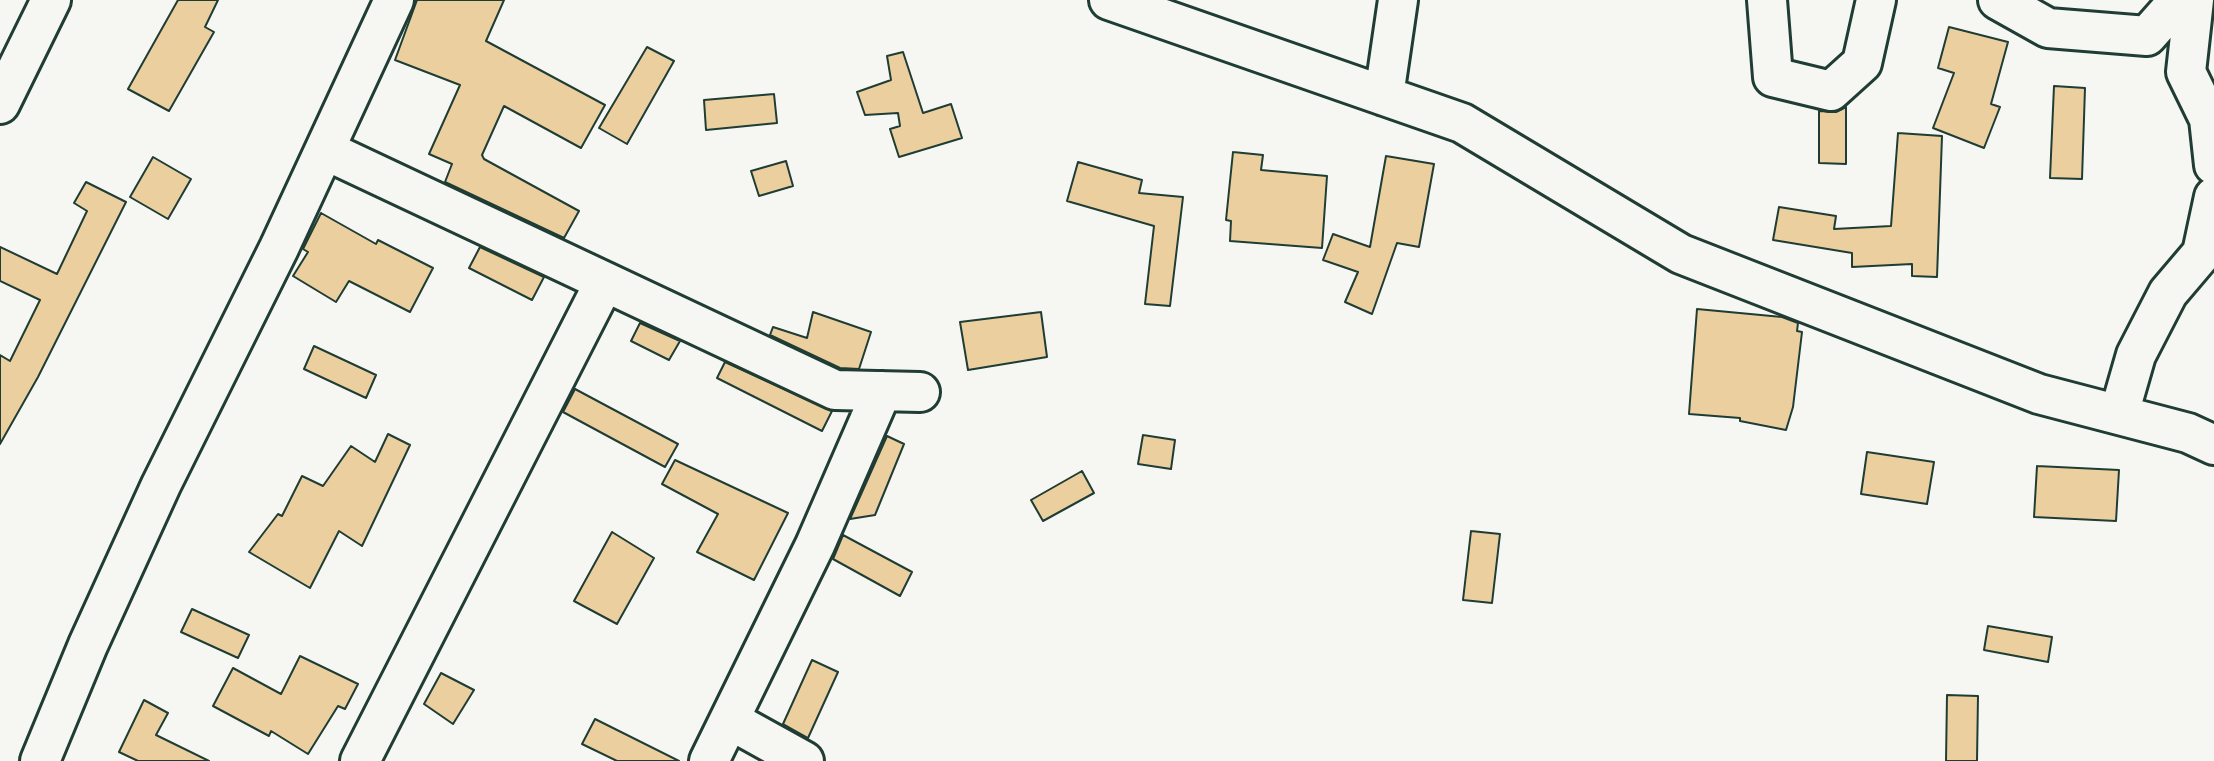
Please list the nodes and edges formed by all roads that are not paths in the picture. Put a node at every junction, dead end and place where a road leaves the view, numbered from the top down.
1 (51, 0) edge
2 (394, 0) edge
3 (1109, 0) edge
4 (1398, 0) edge
5 (1767, 0) edge
6 (1876, 0) edge
7 (1998, 0) edge
8 (2179, 0) edge
9 (2194, 0) edge
10 (2147, 36) junction
11 (2186, 72) junction
12 (1384, 96) junction
13 (0, 104) edge
14 (325, 150) junction
15 (2214, 165) edge
16 (2214, 197) edge
17 (604, 283) junction
18 (882, 391) junction
19 (920, 392) dead end
20 (2119, 414) junction
21 (2214, 445) edge
22 (730, 720) junction
23 (40, 761) edge
24 (360, 761) edge
25 (709, 761) edge
26 (804, 761) edge

1 - 13 street
2 - 14 street
3 - 12 street
4 - 12 street
5 - 6 street
7 - 10 street
8 - 10 street
9 - 11 street
10 - 11 street
11 - 15 street
12 - 20 street
14 - 17 street
14 - 23 street
16 - 20 street
17 - 18 street
17 - 24 street
18 - 19 street
18 - 22 street
20 - 21 street
22 - 25 street
22 - 26 street

